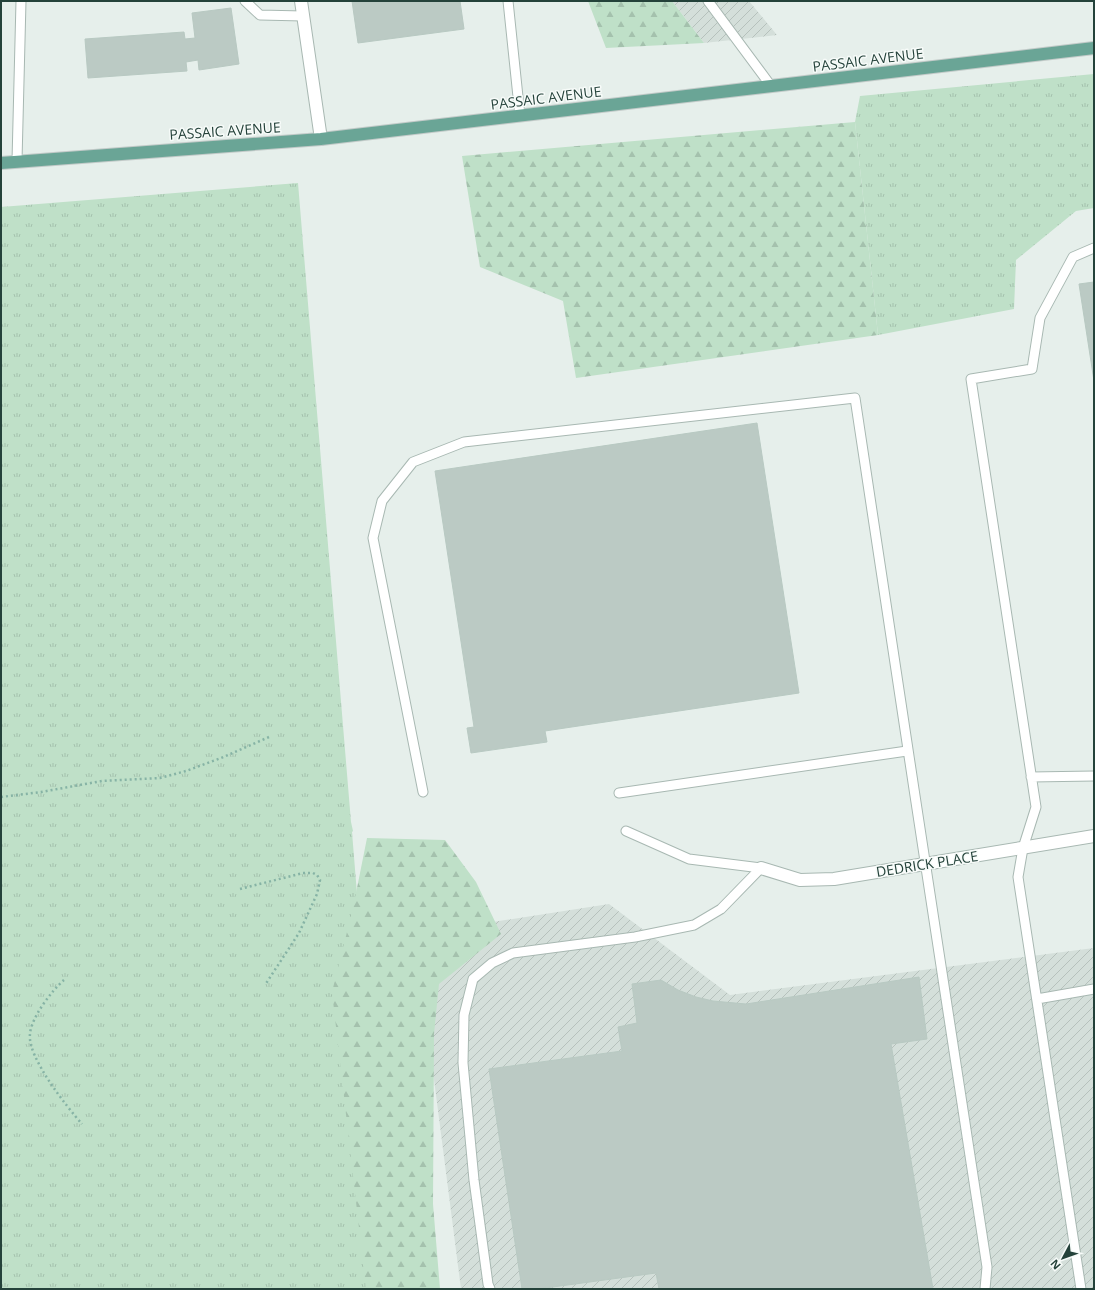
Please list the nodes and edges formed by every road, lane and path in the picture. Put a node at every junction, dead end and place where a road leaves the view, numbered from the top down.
1 (21, 1) edge
2 (245, 1) edge
3 (301, 1) edge
4 (508, 1) edge
5 (708, 1) edge
6 (303, 16) junction
7 (1094, 48) edge
8 (771, 86) junction
9 (520, 116) junction
10 (321, 138) junction
11 (17, 161) junction
12 (1, 162) edge
13 (1094, 248) edge
14 (269, 737) dead end
15 (907, 751) junction
16 (1094, 776) edge
17 (1031, 778) junction
18 (423, 792) dead end
19 (619, 793) dead end
20 (1, 797) edge
21 (626, 831) dead end
22 (1094, 836) edge
23 (1023, 848) junction
24 (926, 864) junction
25 (761, 868) junction
26 (240, 888) dead end
27 (64, 980) dead end
28 (265, 985) dead end
29 (1094, 989) edge
30 (1037, 999) junction
31 (82, 1124) dead end
32 (490, 1289) edge
33 (985, 1289) edge
34 (1081, 1289) edge

1 - 11 lane
2 - 6 lane
3 - 6 street
4 - 9 lane
5 - 8 lane
6 - 10 street
7 - 8 main road, PASSAIC AVENUE
8 - 9 main road, PASSAIC AVENUE
9 - 10 main road, PASSAIC AVENUE
10 - 11 main road, PASSAIC AVENUE
11 - 12 main road, PASSAIC AVENUE
13 - 17 lane
14 - 20 path
15 - 18 lane
15 - 19 lane
15 - 24 lane
16 - 17 lane
17 - 23 lane
21 - 25 lane
22 - 23 street, DEDRICK PLACE
23 - 24 street, DEDRICK PLACE
23 - 30 lane
24 - 25 street, DEDRICK PLACE
24 - 33 lane
25 - 32 lane
26 - 28 path
27 - 31 path
29 - 30 lane
30 - 34 lane

